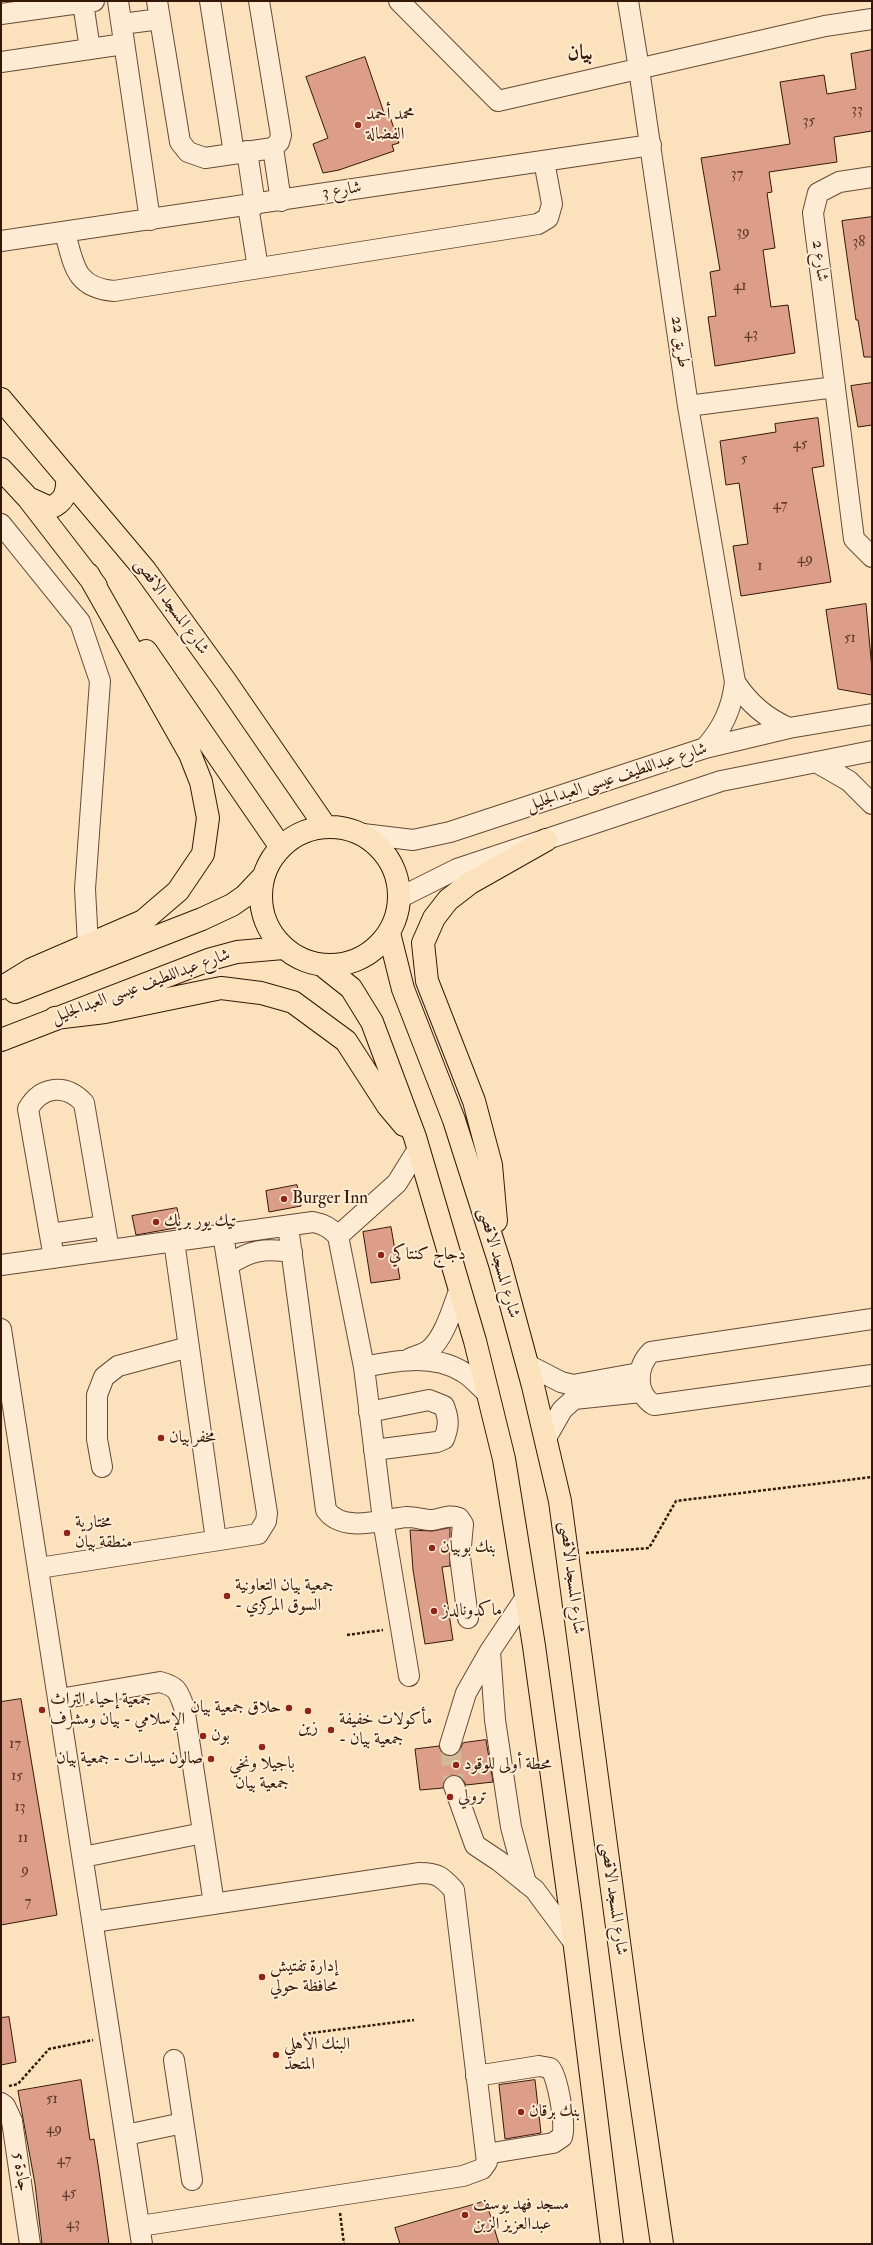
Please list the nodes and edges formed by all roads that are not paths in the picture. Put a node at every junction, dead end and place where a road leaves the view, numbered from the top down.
1 (118, 1) edge
2 (210, 1) edge
3 (259, 1) edge
4 (399, 1) edge
5 (628, 1) edge
6 (89, 2) edge
7 (158, 10) edge
8 (1, 14) edge
9 (872, 19) edge
10 (122, 24) junction
11 (124, 44) junction
12 (90, 49) junction
13 (1, 62) edge
14 (639, 69) junction
15 (651, 145) junction
16 (273, 148) junction
17 (240, 152) junction
18 (544, 161) junction
19 (872, 177) edge
20 (281, 201) junction
21 (251, 205) junction
22 (150, 220) junction
23 (65, 233) junction
24 (33, 238) junction
25 (1, 241) edge
26 (1, 251) edge
27 (258, 268) junction
28 (835, 387) junction
29 (1, 399) edge
30 (688, 406) junction
31 (1, 469) edge
32 (67, 478) junction
33 (28, 498) junction
34 (1, 524) edge
35 (872, 557) edge
36 (88, 574) junction
37 (735, 682) junction
38 (872, 714) edge
39 (789, 728) junction
40 (705, 748) junction
41 (872, 751) edge
42 (816, 762) junction
43 (872, 804) edge
44 (325, 826) junction
45 (363, 834) junction
46 (546, 840) junction
47 (280, 846) junction
48 (262, 878) junction
49 (399, 898) junction
50 (389, 933) junction
51 (88, 945) junction
52 (283, 948) junction
53 (322, 965) junction
54 (1, 988) edge
55 (1, 997) edge
56 (55, 1018) junction
57 (1, 1040) edge
58 (416, 1143) junction
59 (105, 1226) junction
60 (288, 1226) junction
61 (50, 1234) junction
62 (224, 1234) junction
63 (338, 1236) junction
64 (174, 1241) junction
65 (109, 1250) junction
66 (292, 1252) junction
67 (54, 1258) junction
68 (500, 1264) junction
69 (1, 1265) edge
70 (228, 1265) junction
71 (460, 1291) junction
72 (872, 1319) edge
73 (1, 1329) edge
74 (188, 1347) junction
75 (409, 1359) junction
76 (528, 1365) junction
77 (364, 1367) junction
78 (872, 1375) edge
79 (640, 1382) junction
80 (488, 1394) junction
81 (369, 1412) junction
82 (546, 1438) junction
83 (374, 1450) junction
84 (102, 1467) dead end
85 (383, 1520) junction
86 (216, 1540) junction
87 (39, 1568) junction
88 (526, 1597) junction
89 (468, 1618) dead end
90 (490, 1651) junction
91 (409, 1676) dead end
92 (59, 1699) junction
93 (450, 1745) tunnel mouth
94 (454, 1786) tunnel mouth
95 (203, 1833) junction
96 (83, 1856) junction
97 (526, 1883) junction
98 (214, 1904) junction
99 (93, 1922) junction
100 (575, 1944) junction
101 (174, 2060) dead end
102 (476, 2076) junction
103 (4, 2095) edge
104 (184, 2123) junction
105 (126, 2135) junction
106 (486, 2154) junction
107 (192, 2180) dead end
108 (141, 2235) edge
109 (30, 2244) edge
110 (612, 2244) edge
111 (662, 2244) edge

1 - 10 street
2 - 17 street
3 - 16 street
4 - 14 street
5 - 14 street, طريق 22
6 - 8 street
6 - 12 street
7 - 10 street
7 - 17 street
9 - 14 street
10 - 11 street
11 - 12 street
11 - 22 street
12 - 13 street
14 - 15 street, طريق 22
15 - 18 street, شارع 3
15 - 30 street, طريق 22
16 - 17 street
16 - 20 street
17 - 21 street
18 - 20 street, شارع 3
18 - 27 street
19 - 28 street, شارع 2
20 - 21 street, شارع 3
21 - 22 street, شارع 3
21 - 27 street
22 - 23 street, شارع 3
23 - 24 street, شارع 3
23 - 27 street
24 - 25 street, شارع 3
24 - 26 street, شارع 3
28 - 30 street
28 - 35 street, شارع 2
29 - 32 main road, شارع المسجد الاقصى
30 - 37 street, طريق 22
31 - 33 main road
32 - 33 main road
32 - 44 main road, شارع المسجد الاقصى
33 - 36 main road
34 - 51 street
36 - 47 main road
36 - 51 main road
37 - 39 street, طريق 22
37 - 40 street, طريق 22
38 - 39 street, شارع عبداللطيف عيسى العبدالجليل
39 - 40 street, شارع عبداللطيف عيسى العبدالجليل
40 - 45 street, شارع عبداللطيف عيسى العبدالجليل
41 - 42 street, شارع عبداللطيف عيسى العبدالجليل
42 - 43 street
42 - 46 street, شارع عبداللطيف عيسى العبدالجليل
44 - 45 main road
44 - 47 main road
45 - 49 main road
46 - 49 street, شارع عبداللطيف عيسى العبدالجليل
46 - 68 main road
47 - 48 main road
48 - 52 main road
48 - 55 main road
49 - 50 main road
50 - 53 main road
50 - 68 main road, شارع المسجد الاقصى
51 - 54 main road
52 - 53 main road
52 - 56 main road, شارع عبداللطيف عيسى العبدالجليل
53 - 58 main road
56 - 57 main road, شارع عبداللطيف عيسى العبدالجليل
56 - 58 main road
58 - 63 street
58 - 71 main road
59 - 61 street
59 - 61 street
59 - 65 street
60 - 62 street
60 - 63 street
60 - 66 street
61 - 67 street
62 - 64 street
62 - 70 street
63 - 77 street
64 - 65 street
64 - 74 street
65 - 67 street
66 - 70 street
66 - 85 street
67 - 69 street
68 - 76 main road, شارع المسجد الاقصى
70 - 86 street
71 - 75 street
71 - 80 main road
72 - 79 street
73 - 87 street
74 - 84 street
74 - 86 street
75 - 77 street
75 - 80 street
76 - 79 street
76 - 82 main road, شارع المسجد الاقصى
77 - 81 street
78 - 79 street
79 - 82 street
80 - 88 main road
81 - 83 street
81 - 83 street
82 - 111 main road, شارع المسجد الاقصى
83 - 85 street
85 - 89 street
85 - 91 street
86 - 87 street
87 - 92 street
88 - 90 street
88 - 100 main road
90 - 93 street
90 - 97 street
92 - 95 street
92 - 96 street
94 - 97 street
95 - 96 street
95 - 98 street
96 - 99 street
97 - 100 street
98 - 99 street
98 - 102 street
99 - 105 street
100 - 110 main road
101 - 104 street
102 - 106 street
102 - 106 street
103 - 109 street, جادة 5
104 - 105 street
104 - 107 street
105 - 108 street
106 - 108 street

